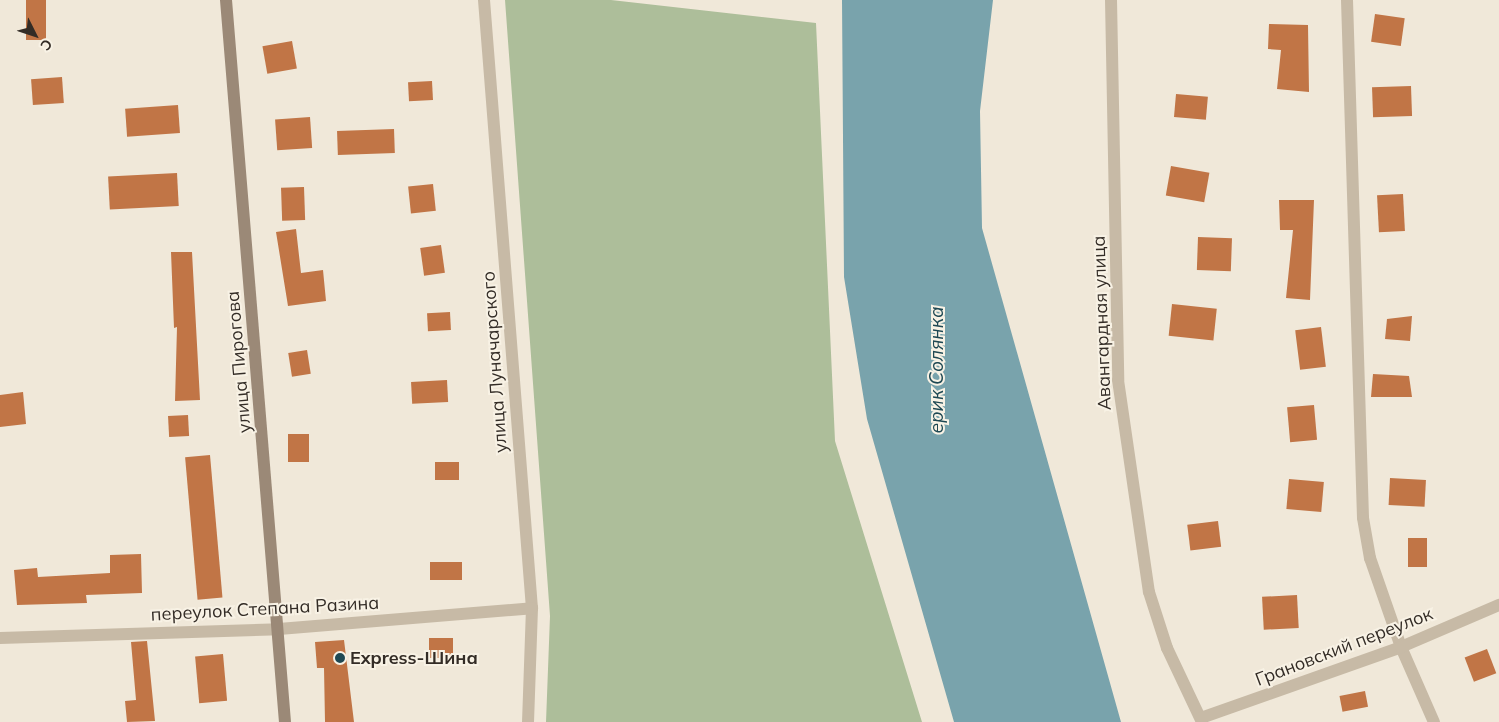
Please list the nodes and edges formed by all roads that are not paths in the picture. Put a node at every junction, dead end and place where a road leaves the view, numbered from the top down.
1 (226, 0) edge
2 (484, 0) edge
3 (1111, 0) edge
4 (1348, 0) edge
5 (1499, 604) edge
6 (532, 608) junction
7 (279, 629) junction
8 (0, 638) edge
9 (1401, 647) junction
10 (1202, 720) edge
11 (285, 722) edge
12 (528, 722) edge
13 (1434, 722) edge

1 - 7 main road, улица Пирогова
2 - 6 street, улица Луначарского
3 - 10 street, Авангардная улица
4 - 9 street
5 - 9 street, Грановский переулок
6 - 7 street, переулок Степана Разина
6 - 12 street, улица Луначарского
7 - 8 street, переулок Степана Разина
7 - 11 main road, улица Пирогова
9 - 10 street, Грановский переулок
9 - 13 street

